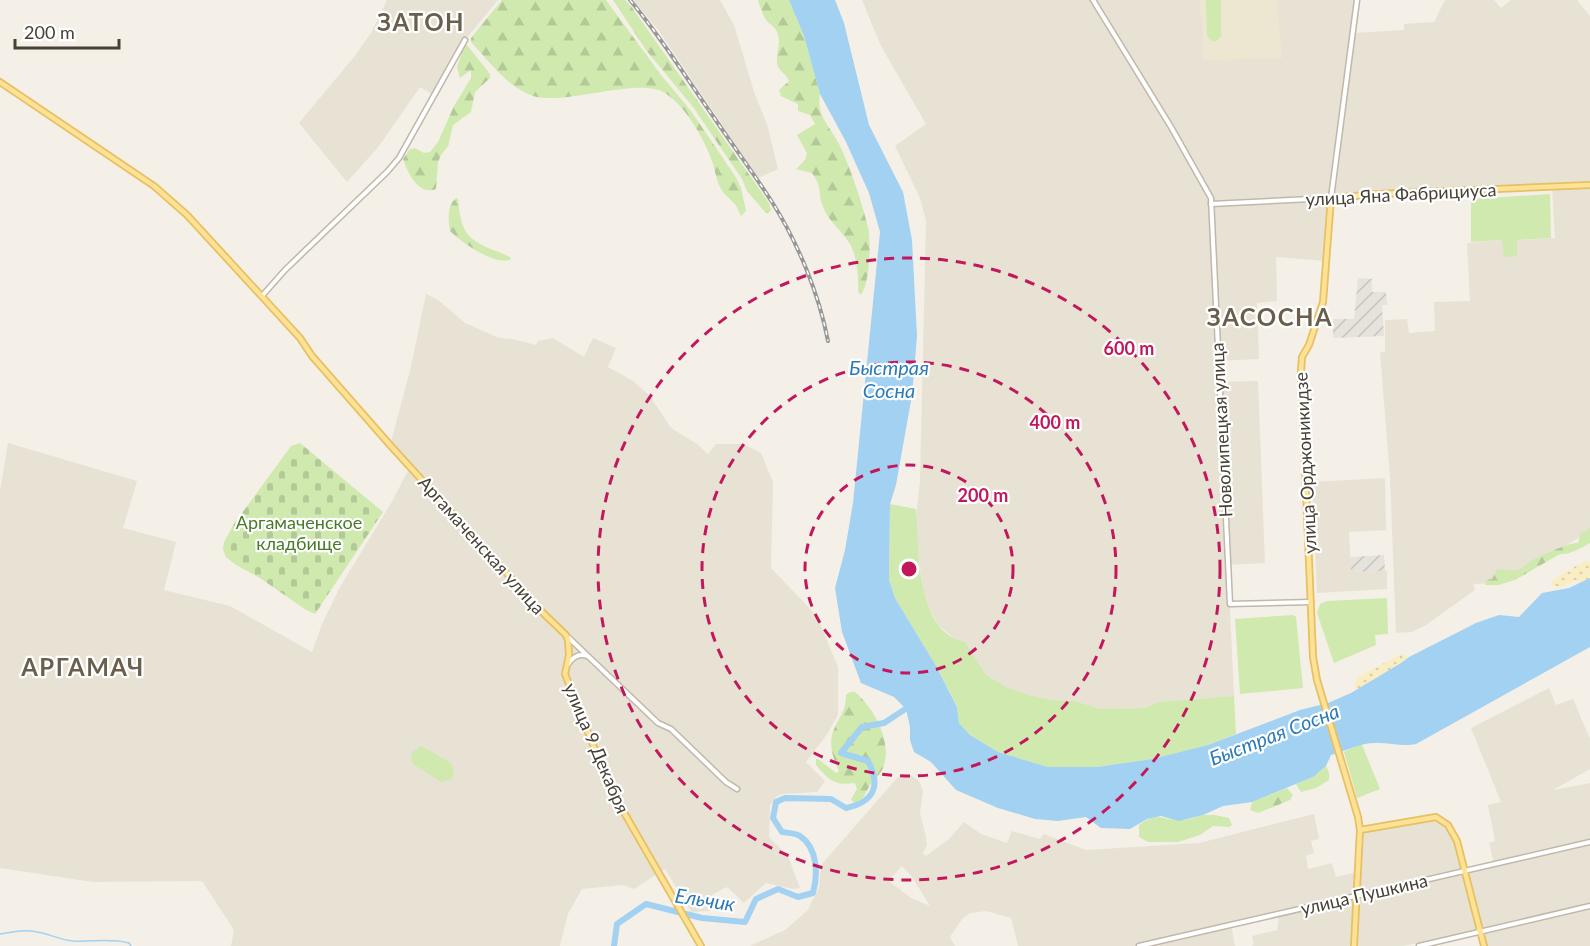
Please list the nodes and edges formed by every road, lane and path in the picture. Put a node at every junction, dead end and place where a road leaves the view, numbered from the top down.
1 (1093, 0) edge
2 (1357, 0) edge
3 (465, 40) dead end
4 (0, 82) edge
5 (1590, 186) edge
6 (1331, 198) junction
7 (1211, 204) junction
8 (262, 296) junction
9 (1311, 602) junction
10 (566, 635) junction
11 (588, 656) junction
12 (567, 666) junction
13 (737, 789) dead end
14 (1360, 830) junction
15 (1590, 842) edge
16 (1465, 871) junction
17 (1356, 896) junction
18 (1590, 906) edge
19 (1481, 932) junction
20 (701, 946) edge
21 (1139, 946) edge
22 (1354, 946) edge
23 (1419, 946) edge
24 (1484, 946) edge

1 - 7 street, Новолипецкая улица
2 - 6 street, улица Орджоникидзе
3 - 8 street
4 - 8 main road, Аргамаченская улица
5 - 6 main road, улица Яна Фабрициуса
6 - 7 street, улица Яна Фабрициуса
6 - 9 main road, улица Орджоникидзе
7 - 9 street, Новолипецкая улица
8 - 10 main road, Аргамаченская улица
9 - 14 main road, улица Орджоникидзе
10 - 11 street
10 - 12 main road, Аргамаченская улица
11 - 12 street
11 - 13 street
12 - 20 main road, улица 9 Декабря
14 - 16 main road
14 - 17 main road, улица Орджоникидзе
15 - 16 street, улица Пушкина
16 - 17 street, улица Пушкина
16 - 19 main road
17 - 21 street, улица Пушкина
17 - 22 main road, улица Орджоникидзе
18 - 19 street
19 - 23 street
19 - 24 main road

